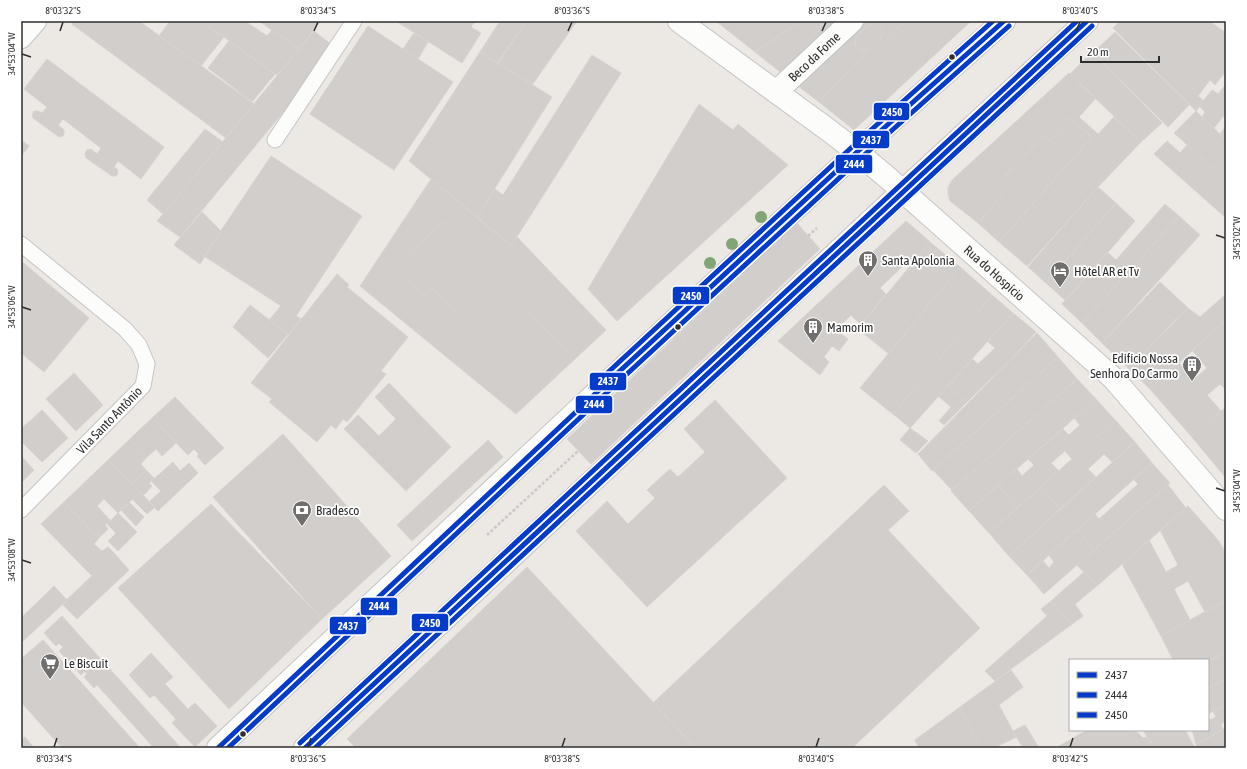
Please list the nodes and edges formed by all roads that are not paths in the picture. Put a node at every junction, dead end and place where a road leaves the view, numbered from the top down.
1 (35, 21) edge
2 (354, 21) edge
3 (679, 21) edge
4 (852, 21) edge
5 (1004, 21) edge
6 (1087, 21) edge
7 (21, 37) edge
8 (776, 92) junction
9 (275, 140) dead end
10 (858, 152) junction
11 (902, 191) junction
12 (21, 244) edge
13 (1226, 509) edge
14 (21, 510) edge
15 (218, 748) edge
16 (305, 748) edge

1 - 7 main road
2 - 9 lane
3 - 8 main road, Rua do Hospício
4 - 8 main road, Beco da Fome
5 - 10 main road
6 - 11 main road
8 - 10 main road, Rua do Hospício
10 - 11 main road, Rua do Hospício
10 - 15 main road
11 - 13 main road, Rua do Hospício
11 - 16 main road
12 - 14 lane, Vila Santo Antônio

